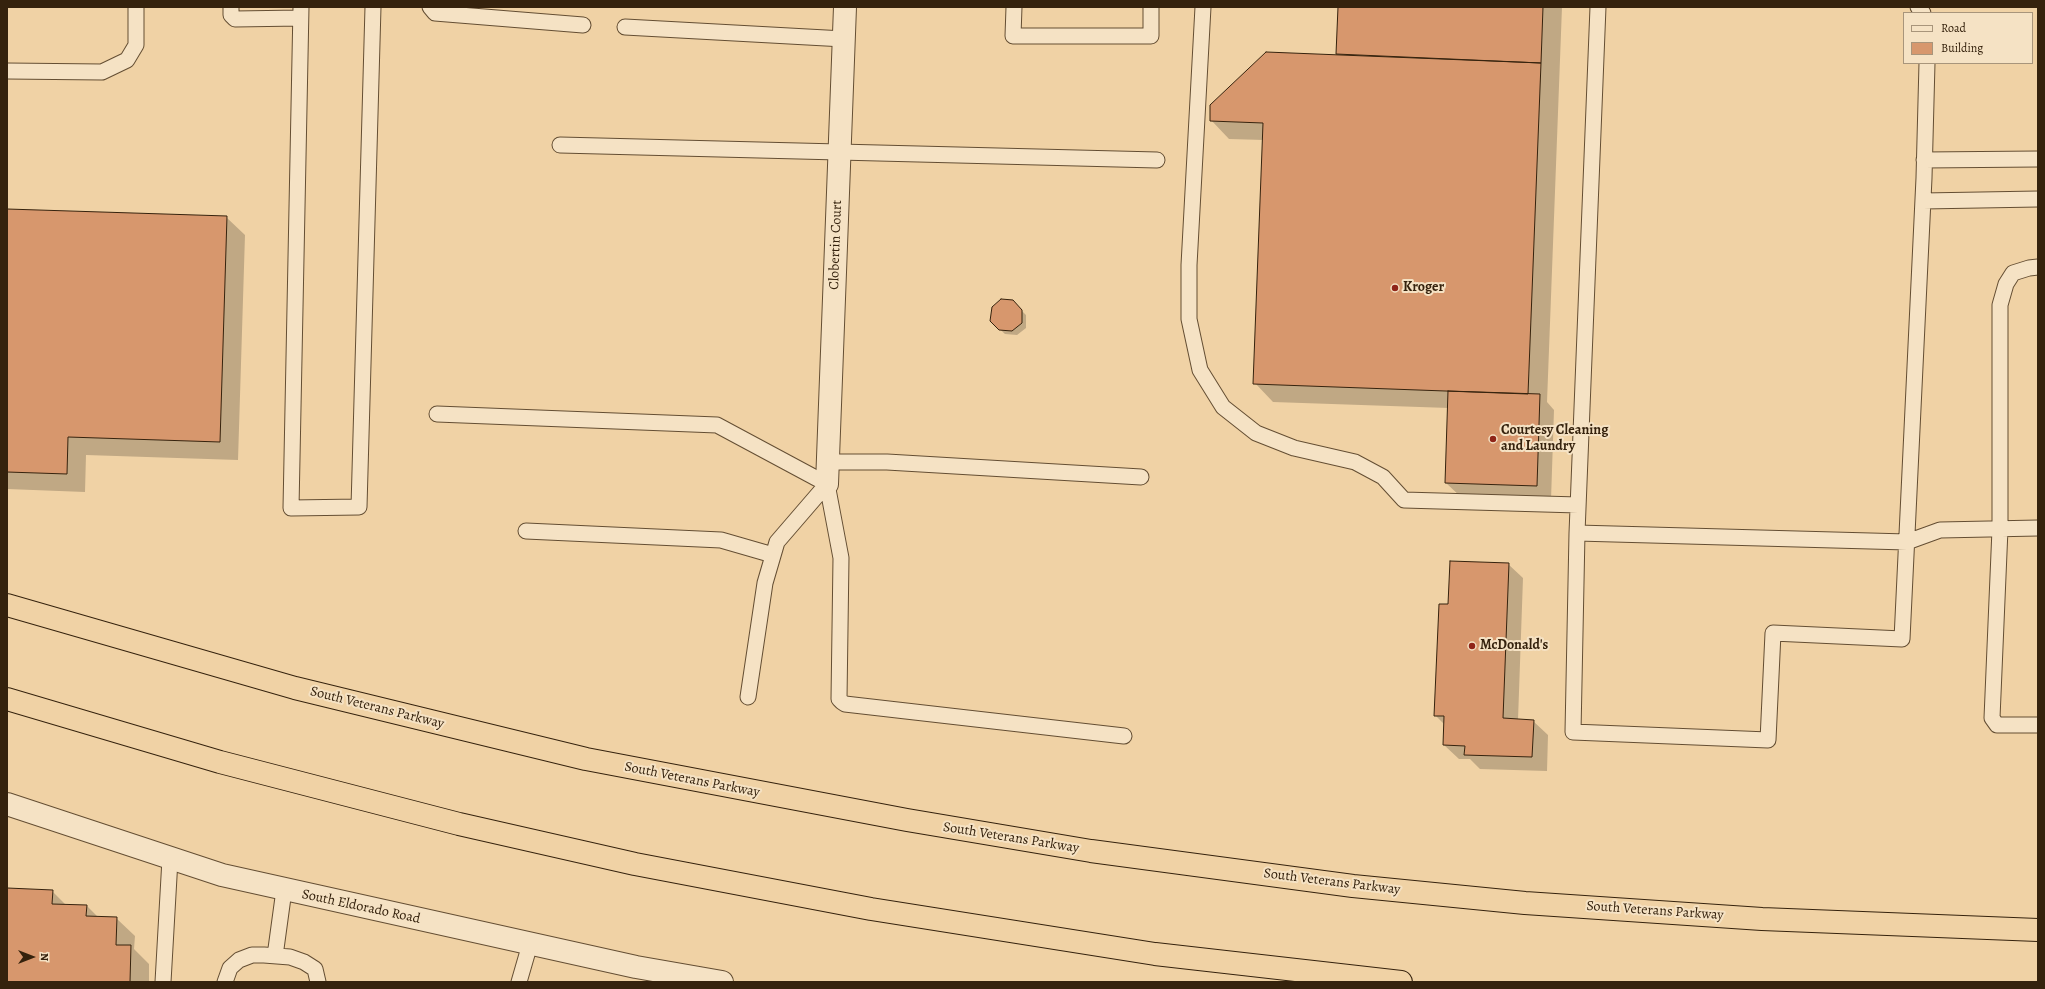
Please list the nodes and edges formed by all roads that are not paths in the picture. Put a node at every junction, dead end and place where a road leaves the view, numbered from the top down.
1 (136, 7) edge
2 (231, 7) edge
3 (373, 7) edge
4 (430, 7) edge
5 (845, 7) edge
6 (1014, 7) edge
7 (1151, 7) edge
8 (1203, 7) edge
9 (1598, 7) edge
10 (300, 12) edge
11 (583, 24) dead end
12 (625, 27) dead end
13 (844, 39) junction
14 (1927, 64) edge
15 (7, 71) edge
16 (560, 145) dead end
17 (840, 153) junction
18 (2038, 159) edge
19 (1157, 160) dead end
20 (1924, 160) junction
21 (2038, 199) edge
22 (1923, 201) junction
23 (2038, 267) edge
24 (436, 414) dead end
25 (828, 462) junction
26 (1141, 477) dead end
27 (827, 484) junction
28 (1578, 505) junction
29 (2038, 528) edge
30 (2000, 529) junction
31 (526, 531) dead end
32 (1577, 533) junction
33 (1907, 542) junction
34 (773, 555) junction
35 (7, 605) edge
36 (748, 697) dead end
37 (7, 699) edge
38 (2038, 724) edge
39 (1124, 736) dead end
40 (7, 804) edge
41 (170, 859) junction
42 (284, 890) junction
43 (2038, 930) edge
44 (530, 944) junction
45 (275, 956) junction
46 (635, 975) edge
47 (163, 982) edge
48 (225, 982) edge
49 (318, 982) edge
50 (518, 982) edge
51 (722, 982) edge
52 (1401, 982) edge

1 - 15 lane
2 - 10 lane
3 - 10 lane
4 - 11 lane
5 - 13 street, Clobertin Court
6 - 7 lane
8 - 28 lane
9 - 28 lane
12 - 13 lane
13 - 17 street, Clobertin Court
14 - 20 lane
16 - 17 lane
17 - 19 lane
17 - 25 street, Clobertin Court
18 - 20 lane
20 - 22 lane
21 - 22 lane
22 - 33 lane
23 - 30 lane
24 - 27 lane
25 - 26 lane
25 - 27 street, Clobertin Court
27 - 34 lane
27 - 39 lane
28 - 32 lane
29 - 30 lane
30 - 33 lane
30 - 38 lane
31 - 34 lane
32 - 33 lane
32 - 33 lane
34 - 36 lane
35 - 43 highway, South Veterans Parkway
37 - 52 highway
40 - 41 street, South Eldorado Road
41 - 42 street, South Eldorado Road
41 - 47 lane
42 - 44 street, South Eldorado Road
42 - 45 lane
44 - 46 street, South Eldorado Road
44 - 50 lane
45 - 48 lane
45 - 49 lane
46 - 51 street, South Eldorado Road

